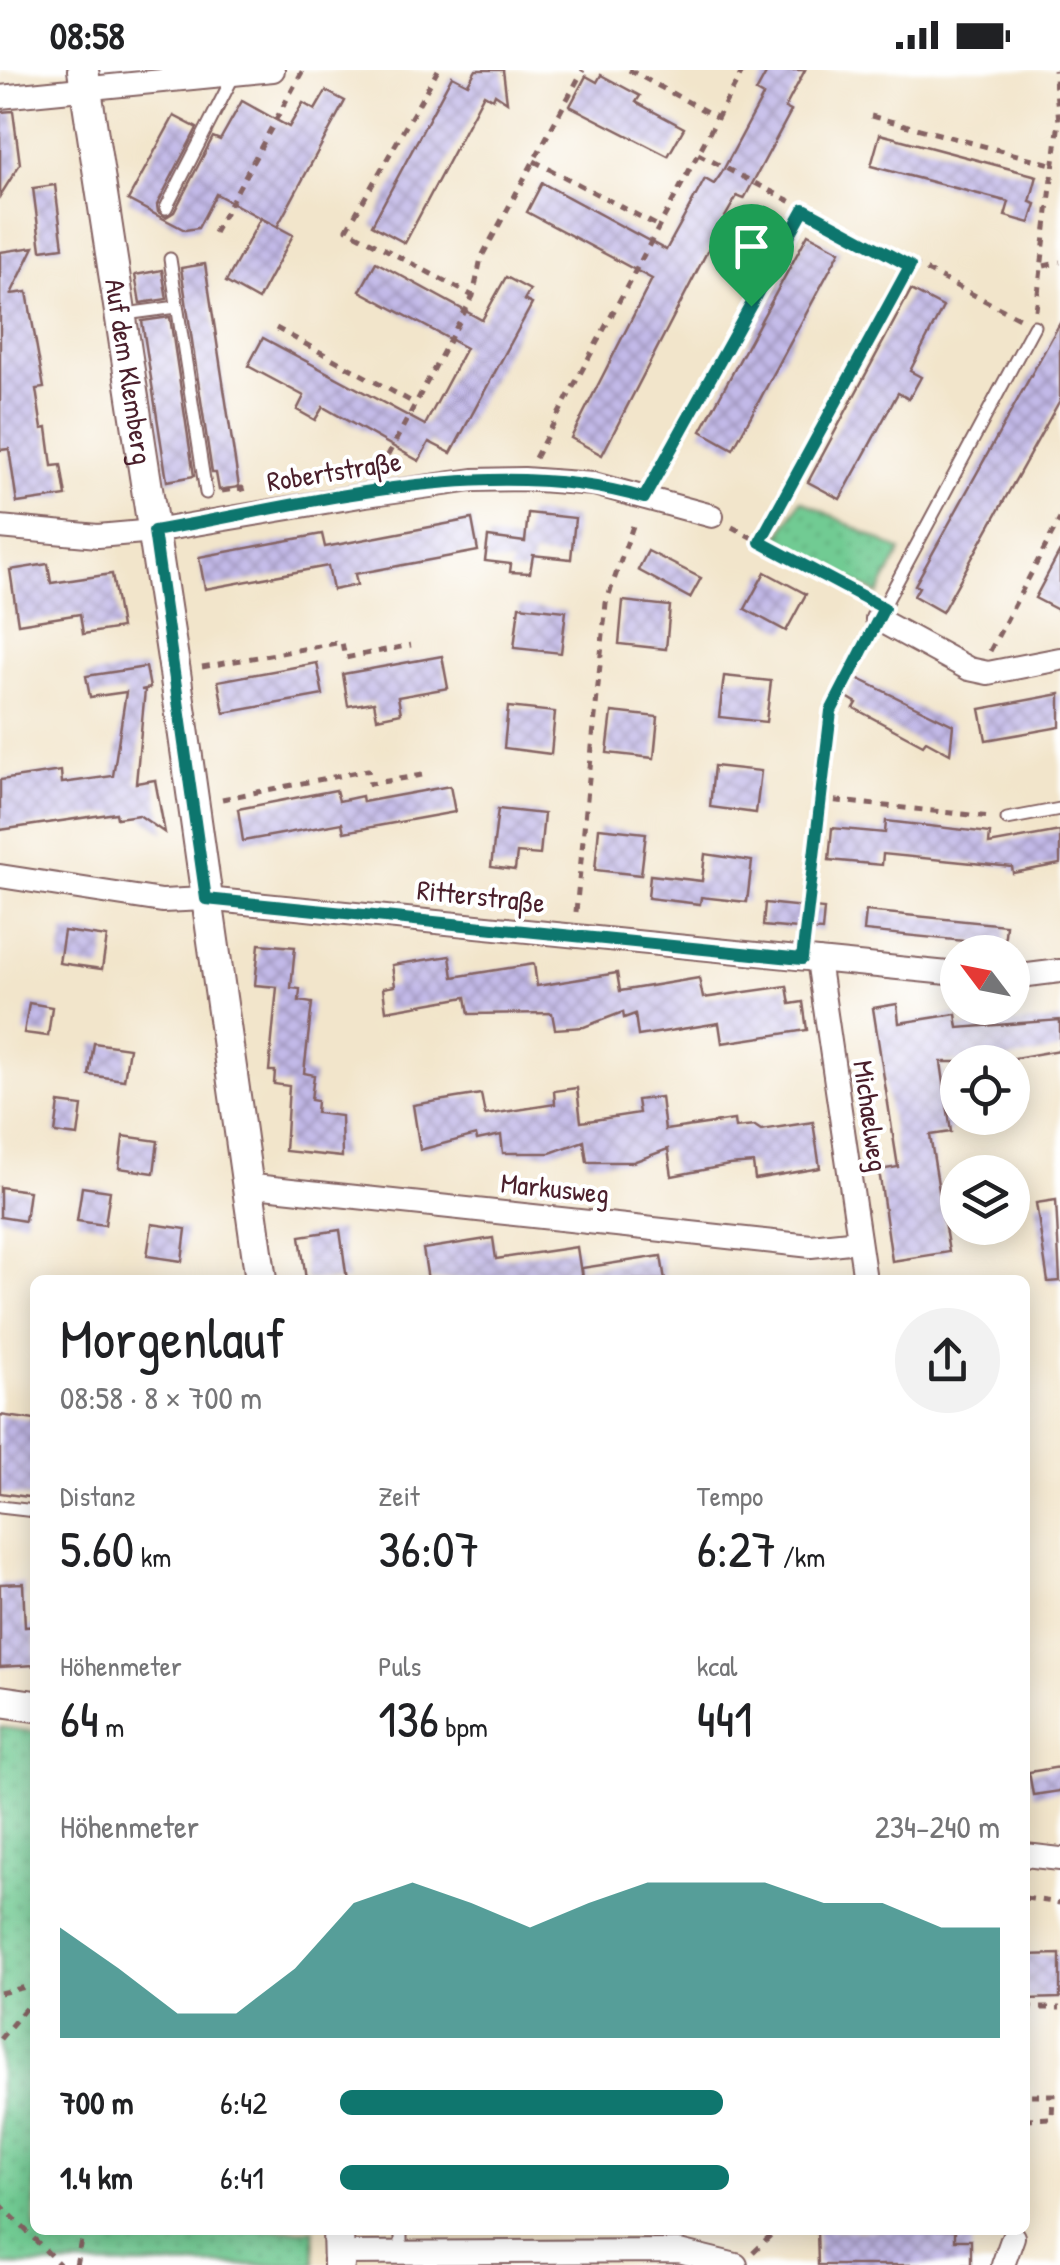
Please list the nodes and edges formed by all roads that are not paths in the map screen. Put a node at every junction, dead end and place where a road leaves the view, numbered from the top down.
1 (273, 70) edge
2 (234, 75) junction
3 (84, 80) edge
4 (0, 97) edge
5 (166, 208) dead end
6 (170, 258) dead end
7 (177, 307) junction
8 (120, 315) junction
9 (1034, 326) road end
10 (206, 494) dead end
11 (712, 516) road end
12 (0, 527) edge
13 (154, 531) junction
14 (880, 613) joint
15 (1060, 659) edge
16 (1060, 809) edge
17 (1007, 818) road end
18 (0, 876) edge
19 (206, 899) junction
20 (810, 960) junction
21 (1060, 971) edge
22 (940, 972) edge
23 (1030, 975) edge
24 (245, 1185) junction
25 (859, 1242) junction
26 (260, 1275) edge
27 (864, 1275) edge
28 (0, 1507) edge
29 (30, 1510) edge
30 (0, 1702) edge
31 (30, 1705) edge
32 (1030, 1856) edge
33 (1060, 1859) edge
34 (1013, 2237) dead end
35 (401, 2242) edge
36 (338, 2249) edge
37 (738, 2265) edge
38 (1003, 2265) edge

1 - 2 street
2 - 3 street
2 - 5 lane
3 - 4 street
3 - 8 street, Auf dem Klemberg
6 - 7 lane
7 - 8 lane
7 - 10 lane
8 - 13 street, Auf dem Klemberg
9 - 14 lane
11 - 13 street, Robertstraße
12 - 13 street, Robertstraße
13 - 19 street, Auf dem Klemberg
14 - 15 street
16 - 17 lane
18 - 19 street, Ritterstraße
19 - 20 street, Ritterstraße
19 - 24 street, Auf dem Klemberg
20 - 22 street, Ritterstraße
20 - 25 street, Michaelweg
21 - 23 street
24 - 25 street, Markusweg
24 - 26 street, Auf dem Klemberg
25 - 27 street, Michaelweg
28 - 29 lane
30 - 31 street
32 - 33 street
34 - 38 street
35 - 36 street
35 - 37 street

